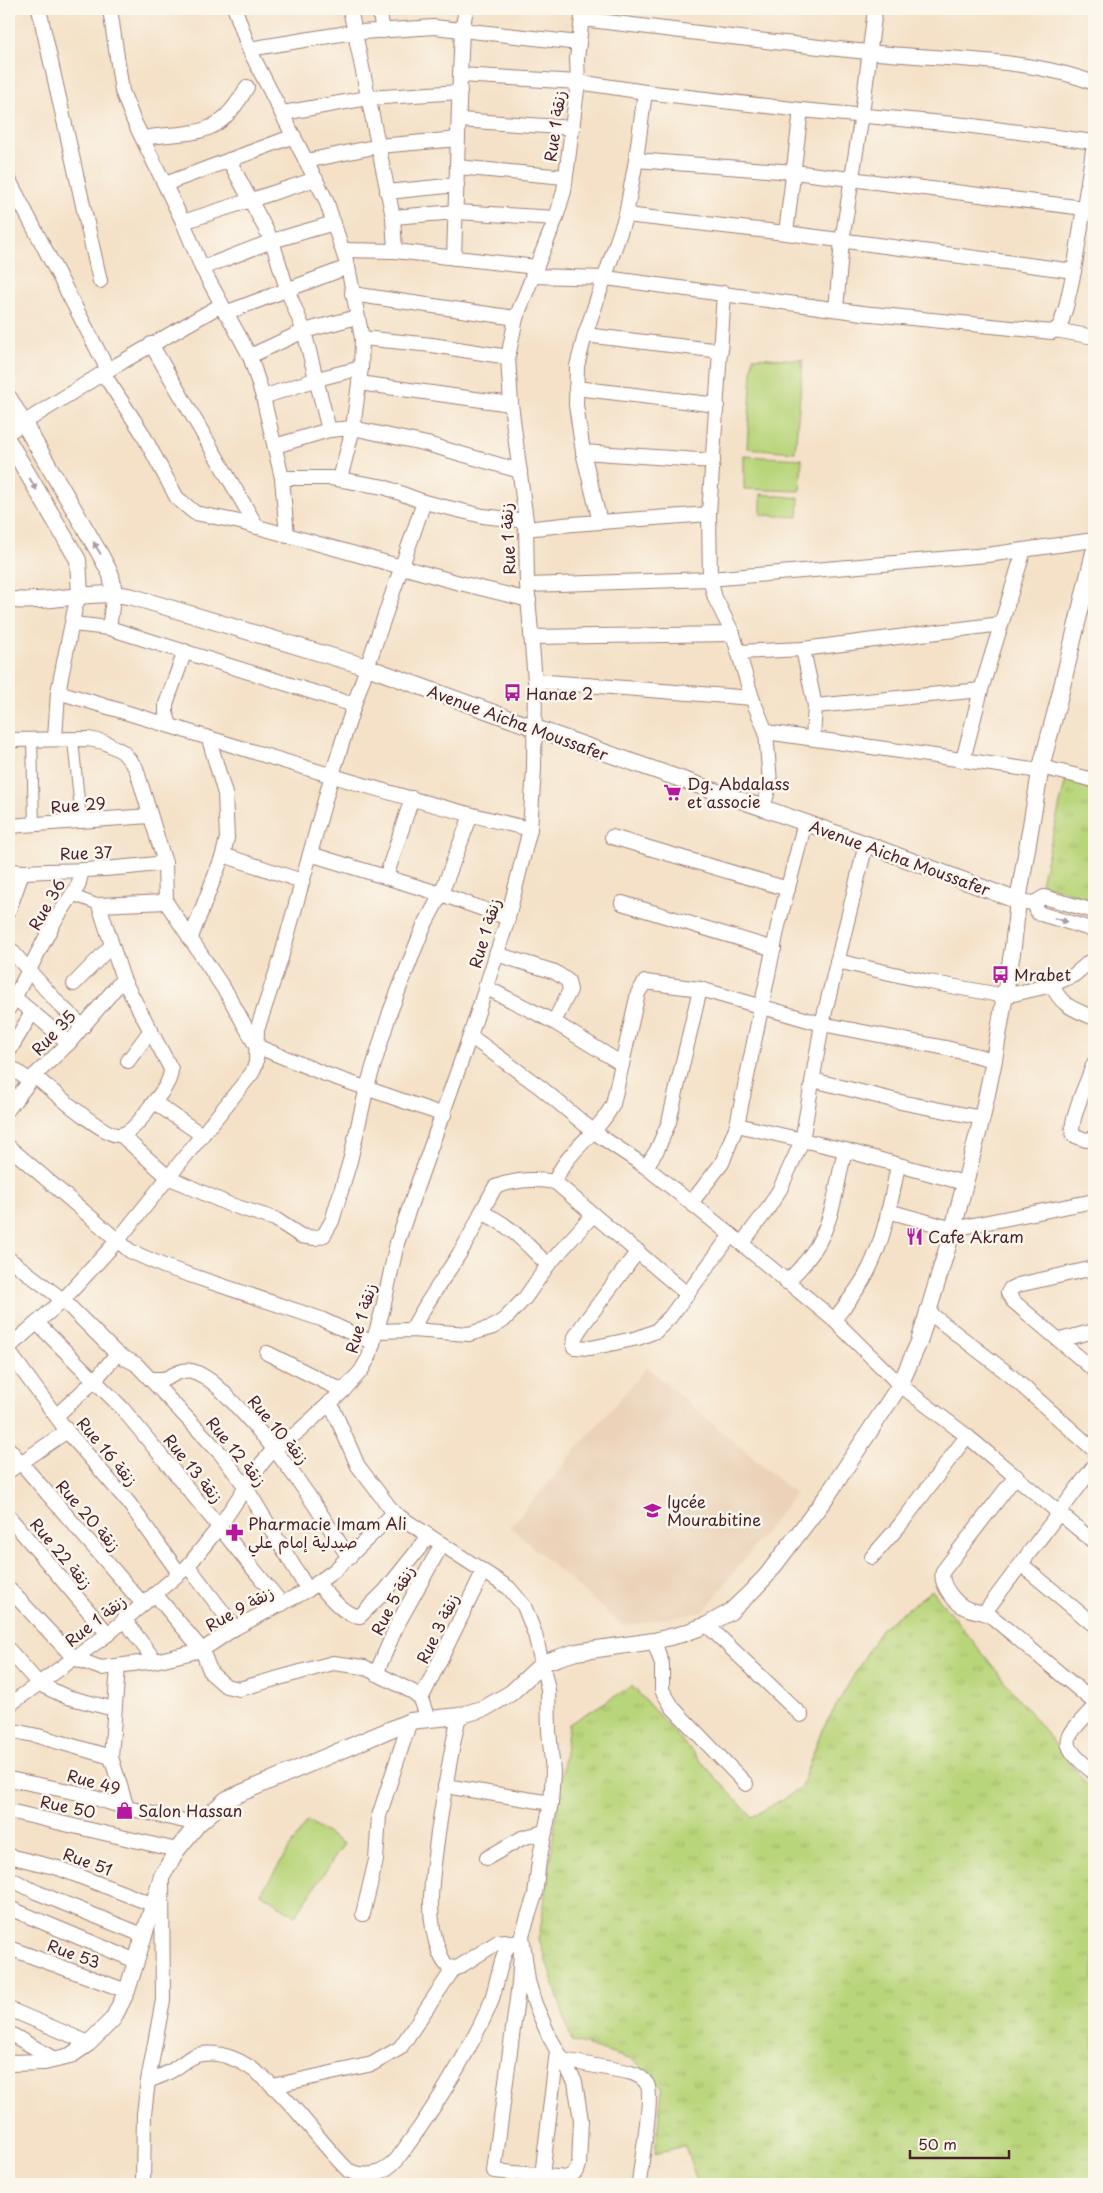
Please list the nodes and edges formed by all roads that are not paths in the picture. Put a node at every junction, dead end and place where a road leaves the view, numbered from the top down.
1 (39, 9) edge
2 (110, 9) edge
3 (235, 9) edge
4 (350, 9) edge
5 (379, 9) edge
6 (466, 9) edge
7 (876, 9) edge
8 (582, 14) edge
9 (383, 31) junction
10 (462, 31) junction
11 (355, 32) junction
12 (579, 43) junction
13 (249, 49) junction
14 (870, 53) junction
15 (460, 75) junction
16 (578, 82) junction
17 (1094, 83) edge
18 (248, 88) dead end
19 (460, 92) junction
20 (644, 92) junction
21 (368, 98) junction
22 (800, 110) junction
23 (282, 113) junction
24 (862, 114) junction
25 (460, 120) junction
26 (573, 128) junction
27 (294, 136) junction
28 (143, 138) junction
29 (458, 140) junction
30 (1094, 143) edge
31 (378, 146) junction
32 (228, 160) junction
33 (636, 160) junction
34 (306, 161) junction
35 (457, 167) junction
36 (794, 172) junction
37 (565, 177) junction
38 (316, 179) junction
39 (852, 180) junction
40 (10, 184) edge
41 (166, 184) junction
42 (457, 185) junction
43 (387, 192) junction
44 (251, 202) junction
45 (1084, 208) junction
46 (457, 212) junction
47 (626, 215) junction
48 (393, 217) junction
49 (556, 218) junction
50 (183, 222) junction
51 (334, 223) junction
52 (786, 234) junction
53 (272, 241) junction
54 (842, 241) junction
55 (343, 250) junction
56 (395, 251) junction
57 (454, 258) junction
58 (348, 267) junction
59 (202, 268) junction
60 (534, 271) junction
61 (1074, 271) junction
62 (606, 278) junction
63 (100, 281) dead end
64 (287, 289) junction
65 (724, 293) junction
66 (352, 294) junction
67 (223, 309) junction
68 (836, 310) junction
69 (357, 317) junction
70 (516, 318) junction
71 (1056, 330) junction
72 (304, 332) junction
73 (585, 335) junction
74 (1094, 337) edge
75 (362, 338) junction
76 (151, 344) junction
77 (721, 352) junction
78 (250, 356) junction
79 (508, 357) junction
80 (361, 368) junction
81 (106, 371) junction
82 (317, 379) junction
83 (359, 383) junction
84 (576, 388) junction
85 (263, 397) junction
86 (9, 398) edge
87 (511, 404) junction
88 (717, 405) junction
89 (23, 424) junction
90 (353, 428) junction
91 (329, 430) junction
92 (9, 432) edge
93 (9, 442) edge
94 (275, 446) junction
95 (583, 452) junction
96 (713, 461) junction
97 (520, 471) junction
98 (282, 478) junction
99 (340, 480) junction
100 (424, 502) junction
101 (710, 514) junction
102 (600, 522) junction
103 (526, 525) junction
104 (257, 527) junction
105 (287, 536) junction
106 (1094, 540) edge
107 (1024, 550) junction
108 (1094, 552) edge
109 (403, 566) junction
110 (710, 579) junction
111 (528, 585) junction
112 (114, 593) junction
113 (80, 594) junction
114 (529, 600) junction
115 (1089, 601) edge
116 (12, 604) edge
117 (73, 624) junction
118 (1001, 624) junction
119 (109, 628) junction
120 (733, 634) junction
121 (531, 637) junction
122 (803, 649) junction
123 (185, 651) junction
124 (740, 652) junction
125 (367, 667) junction
126 (535, 681) junction
127 (981, 690) junction
128 (58, 692) junction
129 (752, 698) junction
130 (354, 705) junction
131 (815, 706) junction
132 (170, 725) junction
133 (535, 728) junction
134 (766, 732) junction
135 (55, 738) junction
136 (813, 738) junction
137 (32, 739) junction
138 (9, 740) edge
139 (73, 740) junction
140 (209, 740) junction
141 (963, 760) junction
142 (1040, 769) junction
143 (332, 775) junction
144 (1094, 780) edge
145 (412, 798) junction
146 (763, 808) junction
147 (471, 815) junction
148 (150, 816) junction
149 (81, 820) junction
150 (805, 822) junction
151 (34, 825) junction
152 (9, 826) edge
153 (530, 829) junction
154 (612, 837) dead end
155 (866, 844) junction
156 (310, 854) junction
157 (223, 855) junction
158 (165, 863) junction
159 (82, 870) junction
160 (15, 871) edge
161 (386, 877) junction
162 (302, 882) junction
163 (788, 889) junction
164 (441, 894) junction
165 (72, 896) junction
166 (1018, 901) junction
167 (166, 902) junction
168 (622, 903) dead end
169 (1034, 903) junction
170 (99, 905) junction
171 (9, 910) edge
172 (1094, 910) edge
173 (508, 918) junction
174 (1094, 930) edge
175 (190, 940) junction
176 (111, 946) junction
177 (9, 948) edge
178 (774, 949) junction
179 (496, 954) junction
180 (1094, 958) edge
181 (837, 961) junction
182 (30, 970) junction
183 (123, 979) junction
184 (74, 984) dead end
185 (1052, 985) junction
186 (485, 987) junction
187 (700, 989) junction
188 (1006, 996) junction
189 (11, 1000) edge
190 (760, 1006) junction
191 (32, 1012) junction
192 (1094, 1018) edge
193 (554, 1022) junction
194 (822, 1024) junction
195 (84, 1027) junction
196 (151, 1030) junction
197 (470, 1036) junction
198 (69, 1044) junction
199 (256, 1046) junction
200 (9, 1052) edge
201 (994, 1060) junction
202 (128, 1061) dead end
203 (1094, 1063) edge
204 (622, 1064) junction
205 (9, 1066) edge
206 (32, 1078) junction
207 (813, 1080) junction
208 (366, 1087) junction
209 (154, 1102) junction
210 (9, 1108) edge
211 (444, 1115) junction
212 (982, 1118) junction
213 (737, 1125) junction
214 (594, 1132) junction
215 (121, 1135) junction
216 (202, 1135) junction
217 (1094, 1138) edge
218 (802, 1141) junction
219 (9, 1147) edge
220 (845, 1150) junction
221 (898, 1165) junction
222 (646, 1167) junction
223 (168, 1177) junction
224 (555, 1182) junction
225 (964, 1183) junction
226 (1094, 1202) edge
227 (691, 1203) junction
228 (888, 1211) junction
229 (481, 1214) junction
230 (593, 1215) junction
231 (953, 1229) junction
232 (736, 1239) junction
233 (118, 1240) junction
234 (638, 1251) junction
235 (9, 1259) edge
236 (548, 1266) junction
237 (1094, 1268) edge
238 (786, 1282) junction
239 (686, 1294) junction
240 (63, 1300) junction
241 (927, 1311) junction
242 (834, 1320) junction
243 (37, 1323) junction
244 (412, 1330) junction
245 (1094, 1331) edge
246 (375, 1337) junction
247 (1060, 1340) junction
248 (9, 1347) edge
249 (9, 1352) edge
250 (267, 1353) dead end
251 (117, 1354) junction
252 (1094, 1370) edge
253 (151, 1379) junction
254 (94, 1382) junction
255 (900, 1385) junction
256 (343, 1391) junction
257 (330, 1402) junction
258 (56, 1416) junction
259 (67, 1430) junction
260 (967, 1436) junction
261 (9, 1448) edge
262 (275, 1448) junction
263 (1094, 1450) edge
264 (1094, 1466) edge
265 (14, 1467) edge
266 (1016, 1476) junction
267 (245, 1486) junction
268 (394, 1513) junction
269 (1061, 1513) junction
270 (9, 1517) edge
271 (219, 1527) junction
272 (429, 1536) junction
273 (1094, 1542) edge
274 (442, 1544) junction
275 (872, 1557) dead end
276 (349, 1558) junction
277 (1022, 1565) junction
278 (184, 1570) junction
279 (483, 1572) junction
280 (313, 1586) junction
281 (9, 1589) edge
282 (155, 1594) junction
283 (143, 1604) junction
284 (282, 1604) junction
285 (985, 1612) junction
286 (124, 1619) junction
287 (707, 1625) junction
288 (1094, 1625) edge
289 (236, 1628) junction
290 (108, 1634) junction
291 (654, 1640) junction
292 (9, 1650) edge
293 (202, 1650) junction
294 (74, 1658) junction
295 (155, 1661) junction
296 (543, 1664) junction
297 (118, 1667) junction
298 (376, 1674) junction
299 (39, 1684) junction
300 (421, 1699) junction
301 (1094, 1702) edge
302 (9, 1705) edge
303 (1094, 1707) edge
304 (114, 1709) junction
305 (801, 1715) dead end
306 (459, 1716) junction
307 (428, 1719) junction
308 (410, 1721) junction
309 (9, 1730) edge
310 (111, 1757) junction
311 (1094, 1773) edge
312 (9, 1779) edge
313 (746, 1784) dead end
314 (445, 1786) junction
315 (551, 1803) junction
316 (127, 1808) junction
317 (9, 1811) edge
318 (198, 1824) junction
319 (544, 1832) junction
320 (178, 1850) junction
321 (9, 1856) edge
322 (488, 1858) dead end
323 (162, 1876) junction
324 (9, 1878) edge
325 (154, 1905) junction
326 (9, 1908) edge
327 (363, 1914) dead end
328 (145, 1936) junction
329 (518, 1940) junction
330 (9, 1948) edge
331 (136, 1961) junction
332 (454, 1968) junction
333 (127, 1990) junction
334 (9, 2009) edge
335 (9, 2033) edge
336 (89, 2043) junction
337 (560, 2055) junction
338 (56, 2060) junction
339 (9, 2064) edge
340 (148, 2081) junction
341 (273, 2086) junction
342 (493, 2178) edge
343 (542, 2180) edge
344 (143, 2184) edge
345 (639, 2184) edge

1 - 63 street
2 - 28 street
3 - 13 street
4 - 11 street
5 - 9 street
6 - 10 street
7 - 14 street
8 - 12 street, Rue 1 زنقة
8 - 14 street
9 - 10 street
9 - 11 street
10 - 12 street
10 - 15 street
11 - 13 street
11 - 21 street
12 - 16 street, Rue 1 زنقة
13 - 23 street
14 - 17 street
14 - 24 street
15 - 16 street
15 - 19 street
16 - 20 street
16 - 26 street, Rue 1 زنقة
18 - 28 street
19 - 21 street
19 - 25 street
20 - 22 street
20 - 33 street
21 - 23 street
21 - 31 street
22 - 24 street
22 - 36 street
23 - 27 street
24 - 30 street
24 - 39 street
25 - 26 street
25 - 29 street
26 - 37 street, Rue 1 زنقة
27 - 32 street
27 - 34 street
28 - 41 street
29 - 31 street
29 - 35 street
30 - 45 street
31 - 34 street
31 - 43 street
32 - 41 street
32 - 44 street
33 - 36 street
33 - 47 street
34 - 38 street
35 - 37 street
35 - 42 street
36 - 39 street
36 - 52 street
37 - 49 street, Rue 1 زنقة
38 - 44 street
38 - 51 street
39 - 45 street
39 - 54 street
40 - 81 street
41 - 50 street
42 - 43 street
42 - 46 street
43 - 48 street
44 - 50 street
44 - 53 street
45 - 61 street
46 - 48 street
46 - 49 street
46 - 57 street
47 - 52 street
47 - 62 street
48 - 56 street
49 - 60 street, Rue 1 زنقة
50 - 59 street
51 - 53 street
51 - 55 street
52 - 54 street
53 - 59 street
53 - 64 street
54 - 61 street
54 - 68 street
55 - 56 street
55 - 58 street
56 - 57 street
57 - 60 street
58 - 64 street
58 - 66 street
59 - 67 street
60 - 62 street
60 - 70 street, Rue 1 زنقة
61 - 71 street
62 - 65 street
62 - 73 street
64 - 67 street
64 - 72 street
65 - 68 street
65 - 77 street
66 - 69 street
66 - 70 street
67 - 76 street
67 - 78 street
68 - 71 street
69 - 72 street
69 - 75 street
70 - 79 street, Rue 1 زنقة
71 - 74 street
72 - 78 street
72 - 82 street
73 - 77 street
73 - 84 street
75 - 79 street
75 - 80 street
76 - 81 street
76 - 104 street
77 - 88 street
78 - 85 street
79 - 87 street, Rue 1 زنقة
80 - 82 street
80 - 83 street
81 - 89 street
81 - 104 street
82 - 85 street
82 - 91 street
83 - 87 street
83 - 90 street
84 - 88 street
84 - 95 street
85 - 94 street
86 - 89 street
87 - 97 street, Rue 1 زنقة
88 - 96 street
89 - 92 street
112 -> 89 street
90 - 91 street
90 - 97 street
90 - 99 street
91 - 94 street
93 -> 113 street
94 - 98 street
95 - 96 street
95 - 102 street
96 - 101 street
97 - 103 street, Rue 1 زنقة
98 - 99 street
98 - 105 street
99 - 100 street
100 - 103 street
100 - 109 street
101 - 102 street
101 - 110 street
102 - 103 street
103 - 111 street, Rue 1 زنقة
104 - 105 street
105 - 109 street
106 - 107 street
107 - 110 street
107 - 118 street
108 - 115 street
109 - 114 street
109 - 125 street
110 - 111 street
110 - 120 street
111 - 114 street, Rue 1 زنقة
112 - 113 street, Avenue Aicha Moussafer
112 - 119 street
112 - 125 street, Avenue Aicha Moussafer
113 - 116 street, Avenue Aicha Moussafer
113 - 117 street
114 - 121 street, Rue 1 زنقة
115 - 142 street
117 - 119 street
117 - 128 street
118 - 122 street
118 - 127 street
119 - 123 street
120 - 121 street
120 - 124 street
121 - 126 street, Rue 1 زنقة
122 - 124 street
122 - 131 street
123 - 130 street
123 - 132 street
124 - 129 street
125 - 130 street
125 - 133 street, Avenue Aicha Moussafer
126 - 129 street
126 - 133 street, Rue 1 زنقة
127 - 131 street
127 - 141 street
128 - 132 street
128 - 135 street
129 - 134 street
130 - 143 street
131 - 136 street
132 - 140 street
133 - 146 street, Avenue Aicha Moussafer
133 - 153 street, Rue 1 زنقة
134 - 136 street
134 - 146 street
135 - 137 street
135 - 139 street
136 - 141 street
137 - 138 street
137 - 151 street
139 - 148 street
139 - 149 street
140 - 143 street
140 - 157 street
141 - 142 street
142 - 144 street
142 - 166 street
143 - 145 street
143 - 156 street
145 - 147 street
145 - 161 street
146 - 150 street, Avenue Aicha Moussafer
147 - 153 street
147 - 164 street
148 - 149 street, Rue 29
148 - 158 street
149 - 151 street, Rue 29
150 - 155 street, Avenue Aicha Moussafer
150 - 163 street
151 - 152 street, Rue 29
153 - 173 street, Rue 1 زنقة
154 - 163 street
155 - 166 street, Avenue Aicha Moussafer
155 - 181 street
156 - 161 street
156 - 162 street
157 - 162 street
157 - 175 street
158 - 159 street, Rue 37
158 - 167 street
159 - 160 street, Rue 37
159 - 165 street, Rue 36
160 - 171 street
161 - 164 street
162 - 199 street
163 - 178 street
164 - 173 street
164 - 208 street
165 - 170 street
165 - 182 street, Rue 36
166 - 169 street
166 - 188 street
167 - 170 street
167 - 175 street
168 - 178 street
169 - 172 street
169 -> 174 street
170 - 176 street
173 - 179 street, Rue 1 زنقة
175 - 199 street
176 - 183 street
176 - 184 street
177 - 182 street
178 - 190 street
179 - 186 street, Rue 1 زنقة
179 - 193 street
180 - 185 street
181 - 188 street
181 - 194 street
182 - 189 street, Rue 36
182 - 195 street
183 - 195 street, Rue 35
183 - 196 street
185 - 188 street
185 - 192 street
186 - 193 street
186 - 197 street, Rue 1 زنقة
187 - 190 street
187 - 204 street
187 - 222 street
188 - 201 street
189 - 191 street
190 - 194 street
190 - 213 street
191 - 198 street
191 - 200 street
193 - 204 street
194 - 201 street
194 - 207 street
195 - 198 street, Rue 35
196 - 202 street
196 - 209 street
197 - 211 street, Rue 1 زنقة
197 - 214 street
198 - 206 street, Rue 35
199 - 208 street
199 - 216 street
201 - 212 street
203 - 217 street
204 - 214 street
205 - 206 street
206 - 210 street, Rue 35
206 - 215 street
207 - 212 street
207 - 218 street
208 - 211 street
208 - 223 street
209 - 215 street
209 - 216 street
211 - 246 street, Rue 1 زنقة
212 - 225 street
213 - 218 street
213 - 227 street
214 - 222 street
214 - 224 street
215 - 223 street
216 - 223 street
218 - 220 street
218 - 232 street
219 - 233 street
220 - 221 street
220 - 238 street
221 - 225 street
221 - 228 street
222 - 227 street
223 - 233 street
224 - 229 street
224 - 230 street
225 - 231 street
226 - 231 street
227 - 232 street
228 - 231 street
228 - 242 street
229 - 236 street
229 - 244 street
230 - 234 street
230 - 236 street
231 - 241 street
232 - 238 street
232 - 239 street
233 - 240 street
233 - 246 street
234 - 239 street
234 - 239 street
235 - 240 street, Rue 12 زنقة
236 - 244 street
237 - 247 street
238 - 242 street
240 - 243 street
240 - 251 street, Rue 12 زنقة
241 - 255 street
241 - 263 street
242 - 255 street
243 - 248 street
243 - 254 street, Rue 13 زنقة
244 - 246 street
245 - 247 street
246 - 256 street, Rue 1 زنقة
247 - 252 street
249 - 258 street, Rue 16 زنقة
250 - 256 street
251 - 253 street, Rue 12 زنقة
251 - 254 street
253 - 262 street, Rue 10 زنقة
253 - 267 street, Rue 12 زنقة
254 - 258 street
254 - 271 street, Rue 13 زنقة
255 - 260 street
255 - 287 street
256 - 257 street, Rue 1 زنقة
257 - 262 street, Rue 1 زنقة
257 - 268 street
258 - 259 street, Rue 16 زنقة
259 - 265 street
259 - 278 street, Rue 16 زنقة
260 - 266 street
260 - 275 street
261 - 265 street, Rue 20 زنقة
262 - 267 street, Rue 1 زنقة
262 - 276 street, Rue 10 زنقة
264 - 269 street
265 - 283 street, Rue 20 زنقة
266 - 269 street
266 - 285 street
267 - 271 street, Rue 1 زنقة
267 - 280 street, Rue 12 زنقة
268 - 272 street
268 - 276 street, Rue 9 زنقة
269 - 273 street
269 - 277 street
270 - 290 street, Rue 22 زنقة
271 - 278 street, Rue 1 زنقة
271 - 284 street, Rue 13 زنقة
272 - 274 street
272 - 280 street, Rue 12 زنقة
274 - 279 street
274 - 298 street, Rue 5 زنقة
276 - 280 street, Rue 9 زنقة
277 - 285 street
277 - 288 street
278 - 282 street, Rue 1 زنقة
278 - 289 street, Rue 16 زنقة
279 - 296 street
279 - 300 street, Rue 3 زنقة
280 - 284 street, Rue 9 زنقة
281 - 294 street
282 - 283 street, Rue 1 زنقة
282 - 293 street
283 - 286 street, Rue 1 زنقة
284 - 289 street, Rue 9 زنقة
285 - 301 street
286 - 290 street, Rue 1 زنقة
286 - 295 street
287 - 291 street
287 - 305 street
289 - 293 street, Rue 9 زنقة
290 - 294 street, Rue 1 زنقة
291 - 296 street
291 - 313 street
292 - 299 street
293 - 295 street, Rue 9 زنقة
293 - 298 street
294 - 297 street, Rue 9 زنقة
294 - 299 street, Rue 1 زنقة
295 - 297 street, Rue 9 زنقة
296 - 306 street
296 - 315 street
297 - 304 street
298 - 300 street
299 - 302 street, Rue 1 زنقة
299 - 304 street
300 - 307 street
303 - 311 street
304 - 310 street
306 - 307 street
306 - 314 street
307 - 308 street
308 - 318 street
308 - 327 street
309 - 310 street
310 - 316 street
312 - 316 street, Rue 49
314 - 315 street
314 - 332 street
315 - 319 street
316 - 318 street, Rue 49
317 - 320 street, Rue 50
318 - 320 street
319 - 322 street
319 - 329 street
320 - 323 street
321 - 325 street, Rue 51
323 - 325 street
323 - 340 street
324 - 328 street
325 - 328 street
326 - 331 street
328 - 331 street
329 - 332 street
329 - 337 street
329 - 341 street
329 - 342 street
330 - 333 street, Rue 53
331 - 333 street
332 - 341 street
333 - 336 street
334 - 336 street
335 - 338 street
336 - 338 street
337 - 343 street
337 - 343 street
337 - 345 street
338 - 339 street
340 - 341 street
340 - 344 street
342 - 343 street

